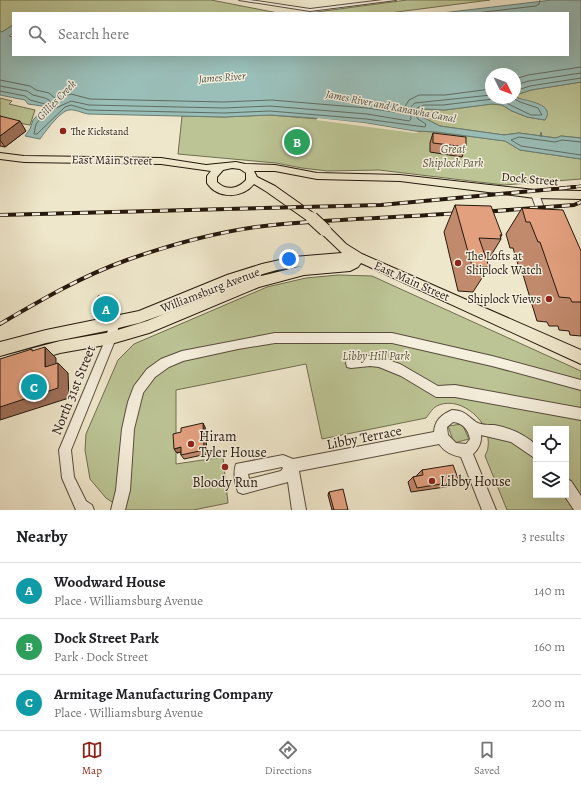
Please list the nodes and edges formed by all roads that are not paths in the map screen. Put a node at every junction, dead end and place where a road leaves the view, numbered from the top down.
1 (241, 0) edge
2 (394, 0) edge
3 (0, 156) edge
4 (0, 160) edge
5 (224, 167) junction
6 (245, 168) junction
7 (252, 178) junction
8 (382, 178) junction
9 (211, 179) junction
10 (241, 190) junction
11 (535, 194) junction
12 (277, 195) junction
13 (581, 195) edge
14 (548, 228) edge
15 (358, 257) junction
16 (114, 324) junction
17 (110, 338) junction
18 (0, 349) edge
19 (581, 357) edge
20 (0, 364) edge
21 (351, 364) dead end
22 (581, 385) edge
23 (581, 414) edge
24 (473, 428) junction
25 (442, 437) junction
26 (533, 451) edge
27 (465, 452) junction
28 (569, 490) edge
29 (581, 508) edge
30 (87, 510) edge
31 (118, 510) edge
32 (299, 510) edge
33 (489, 510) edge

1 - 2 street
3 - 5 main road, East Main Street
4 - 9 main road, East Main Street
5 - 6 main road
5 - 9 main road
6 - 7 main road
6 - 8 main road, Dock Street
7 - 8 main road, Dock Street
7 - 10 main road
7 - 12 main road, East Main Street
8 - 11 main road, Dock Street
9 - 10 main road
10 - 12 main road, East Main Street
11 - 13 main road, Dock Street
11 - 14 street
12 - 15 main road, East Main Street, bridge
15 - 16 main road, Williamsburg Avenue
15 - 17 main road, Williamsburg Avenue
15 - 19 main road, East Main Street
16 - 17 street, North 31st Street
16 - 18 main road, Williamsburg Avenue
17 - 20 main road, Williamsburg Avenue
17 - 30 street, North 31st Street
21 - 23 street
22 - 31 street
24 - 25 street
24 - 26 street
24 - 27 street
25 - 27 street
25 - 32 street, Libby Terrace
27 - 33 street
28 - 29 street

